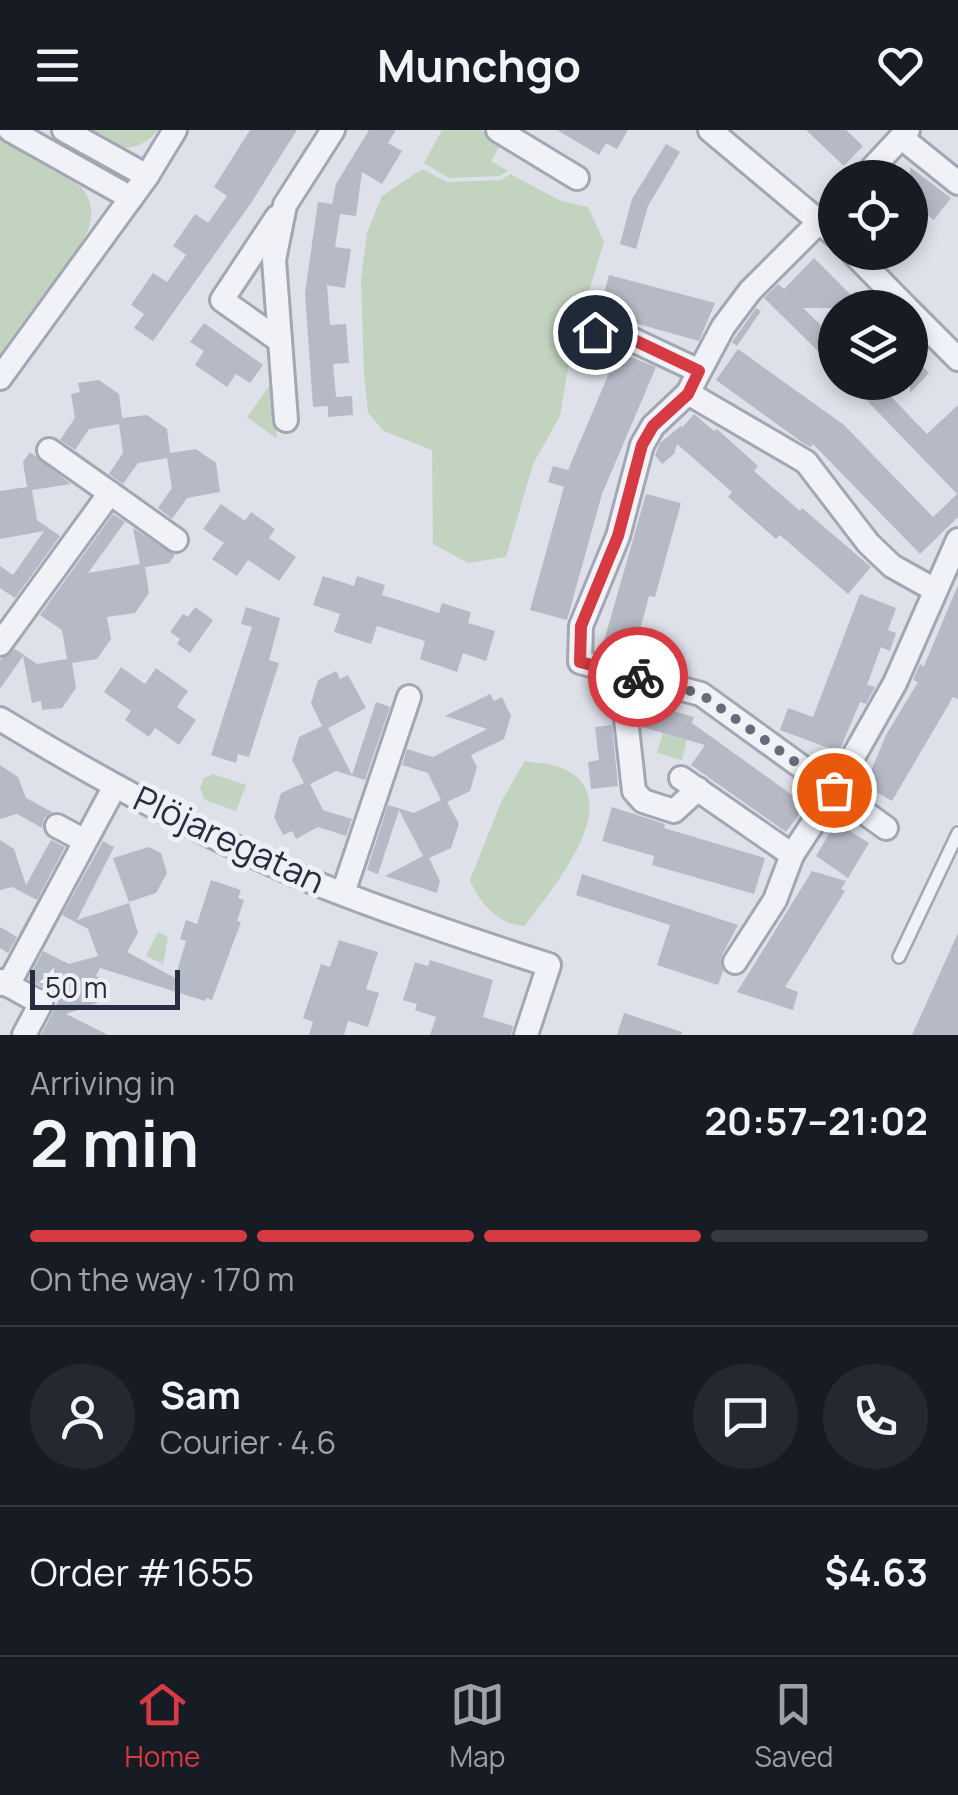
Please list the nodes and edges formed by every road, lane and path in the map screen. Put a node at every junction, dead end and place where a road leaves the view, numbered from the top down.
1 (10, 130) edge
2 (64, 130) edge
3 (175, 130) edge
4 (333, 130) edge
5 (498, 130) edge
6 (710, 130) edge
7 (905, 134) edge
8 (880, 160) edge
9 (148, 176) junction
10 (577, 178) dead end
11 (958, 184) edge
12 (131, 198) junction
13 (285, 205) junction
14 (818, 211) edge
15 (818, 231) edge
16 (870, 270) edge
17 (889, 290) edge
18 (928, 329) edge
19 (595, 332) dead end
20 (280, 341) junction
21 (958, 360) edge
22 (699, 371) junction
23 (0, 378) edge
24 (688, 394) junction
25 (286, 420) dead end
26 (49, 450) dead end
27 (110, 493) junction
28 (176, 540) dead end
29 (958, 540) edge
30 (935, 590) junction
31 (0, 644) edge
32 (621, 673) junction
33 (409, 697) dead end
34 (0, 718) edge
35 (114, 786) junction
36 (834, 790) junction
37 (57, 826) dead end
38 (886, 828) dead end
39 (958, 833) edge
40 (85, 841) junction
41 (792, 855) junction
42 (343, 893) junction
43 (899, 956) dead end
44 (735, 962) dead end
45 (4, 984) edge
46 (24, 1035) edge
47 (526, 1035) edge

1 - 12 street
2 - 9 street
3 - 9 street
4 - 13 street
5 - 10 street
6 - 14 street
7 - 8 street
7 - 11 street
9 - 12 street
12 - 23 street
13 - 20 street
13 - 20 street
15 - 22 street
16 - 17 street
18 - 21 street
19 - 22 street
20 - 25 street
22 - 24 street
24 - 30 street
24 - 32 street
26 - 27 street
27 - 28 street
27 - 31 street
29 - 30 street
30 - 36 street
32 - 36 street
32 - 41 street
33 - 42 street, Plöjaregatan
34 - 35 street, Plöjaregatan
35 - 40 street, Plöjaregatan
35 - 42 street, Plöjaregatan
36 - 38 street
36 - 41 street
37 - 40 street, Plöjaregatan
39 - 43 lane
40 - 45 street, Plöjaregatan
41 - 44 street
42 - 47 street, Plöjaregatan
45 - 46 street, Plöjaregatan

